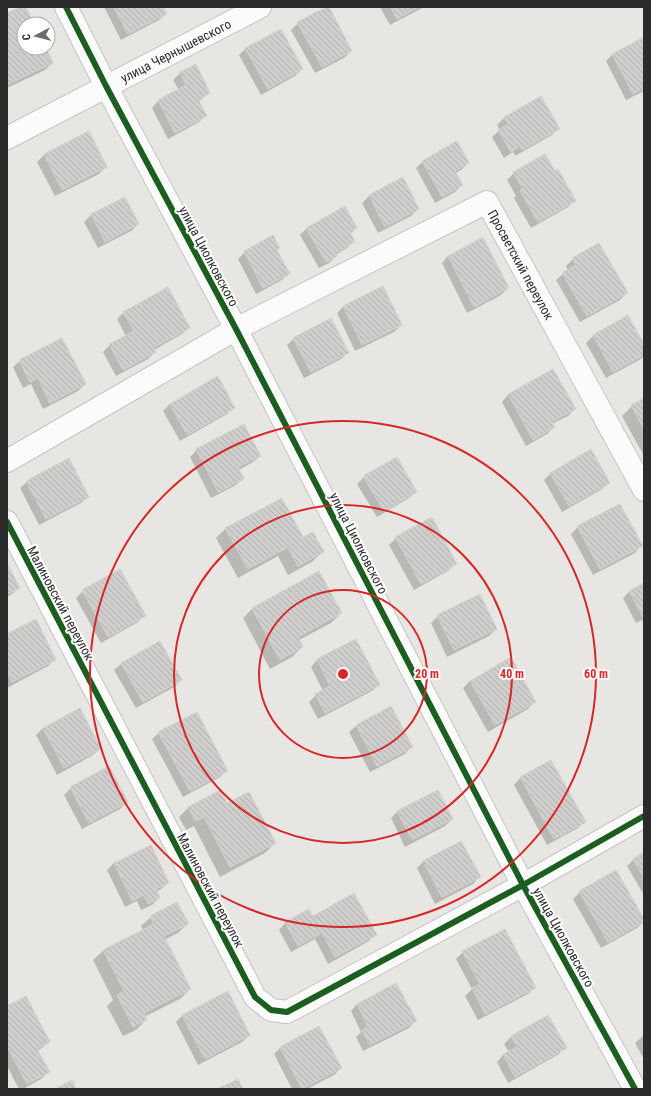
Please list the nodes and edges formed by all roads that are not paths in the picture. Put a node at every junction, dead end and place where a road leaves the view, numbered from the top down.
1 (66, 7) edge
2 (260, 7) edge
3 (106, 86) junction
4 (7, 138) edge
5 (236, 329) junction
6 (7, 461) edge
7 (644, 490) edge
8 (7, 522) edge
9 (644, 816) edge
10 (523, 885) junction
11 (635, 1089) edge

1 - 3 street, улица Циолковского
2 - 3 street, улица Чернышевского
3 - 4 street, улица Чернышевского
3 - 5 street, улица Циолковского
5 - 6 street
5 - 7 street, Просветский переулок
5 - 10 street, улица Циолковского
8 - 10 street, Малиновский переулок
9 - 10 street
10 - 11 street, улица Циолковского

